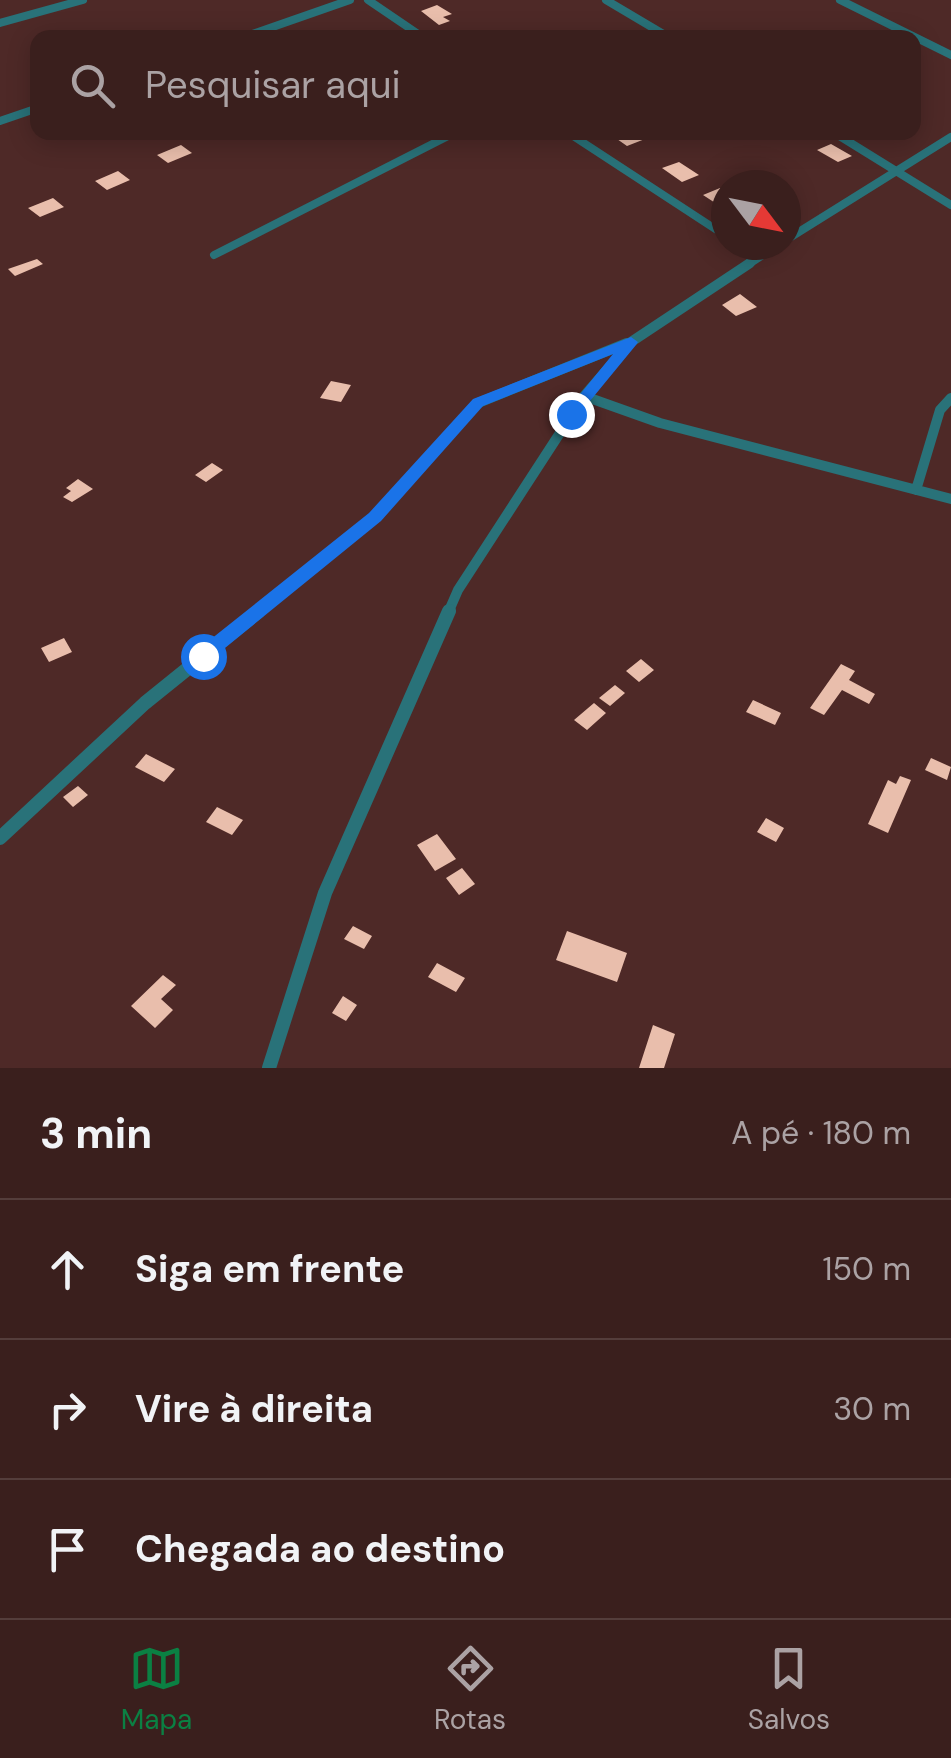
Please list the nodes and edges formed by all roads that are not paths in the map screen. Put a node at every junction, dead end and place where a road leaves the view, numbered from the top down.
1 (83, 0) edge
2 (350, 0) edge
3 (368, 0) edge
4 (606, 0) edge
5 (840, 0) edge
6 (0, 23) edge
7 (264, 30) edge
8 (412, 30) edge
9 (657, 30) edge
10 (902, 30) edge
11 (921, 39) edge
12 (951, 54) edge
13 (30, 111) edge
14 (0, 120) edge
15 (951, 137) edge
16 (440, 140) edge
17 (580, 140) edge
18 (847, 140) edge
19 (896, 169) junction
20 (951, 205) edge
21 (711, 226) edge
22 (801, 230) edge
23 (214, 256) dead end
24 (754, 260) edge
25 (631, 342) junction
26 (584, 396) junction
27 (951, 398) edge
28 (916, 490) junction
29 (951, 499) edge
30 (0, 838) edge
31 (269, 1068) edge

1 - 6 lane
2 - 7 lane
3 - 8 lane
4 - 9 lane
5 - 10 lane
11 - 12 lane
13 - 14 lane
15 - 19 lane
16 - 23 lane
17 - 21 lane
18 - 19 lane
19 - 20 lane
19 - 22 lane
24 - 25 lane
25 - 26 lane
25 - 30 lane
26 - 28 lane
26 - 31 lane
27 - 28 lane
28 - 29 lane

